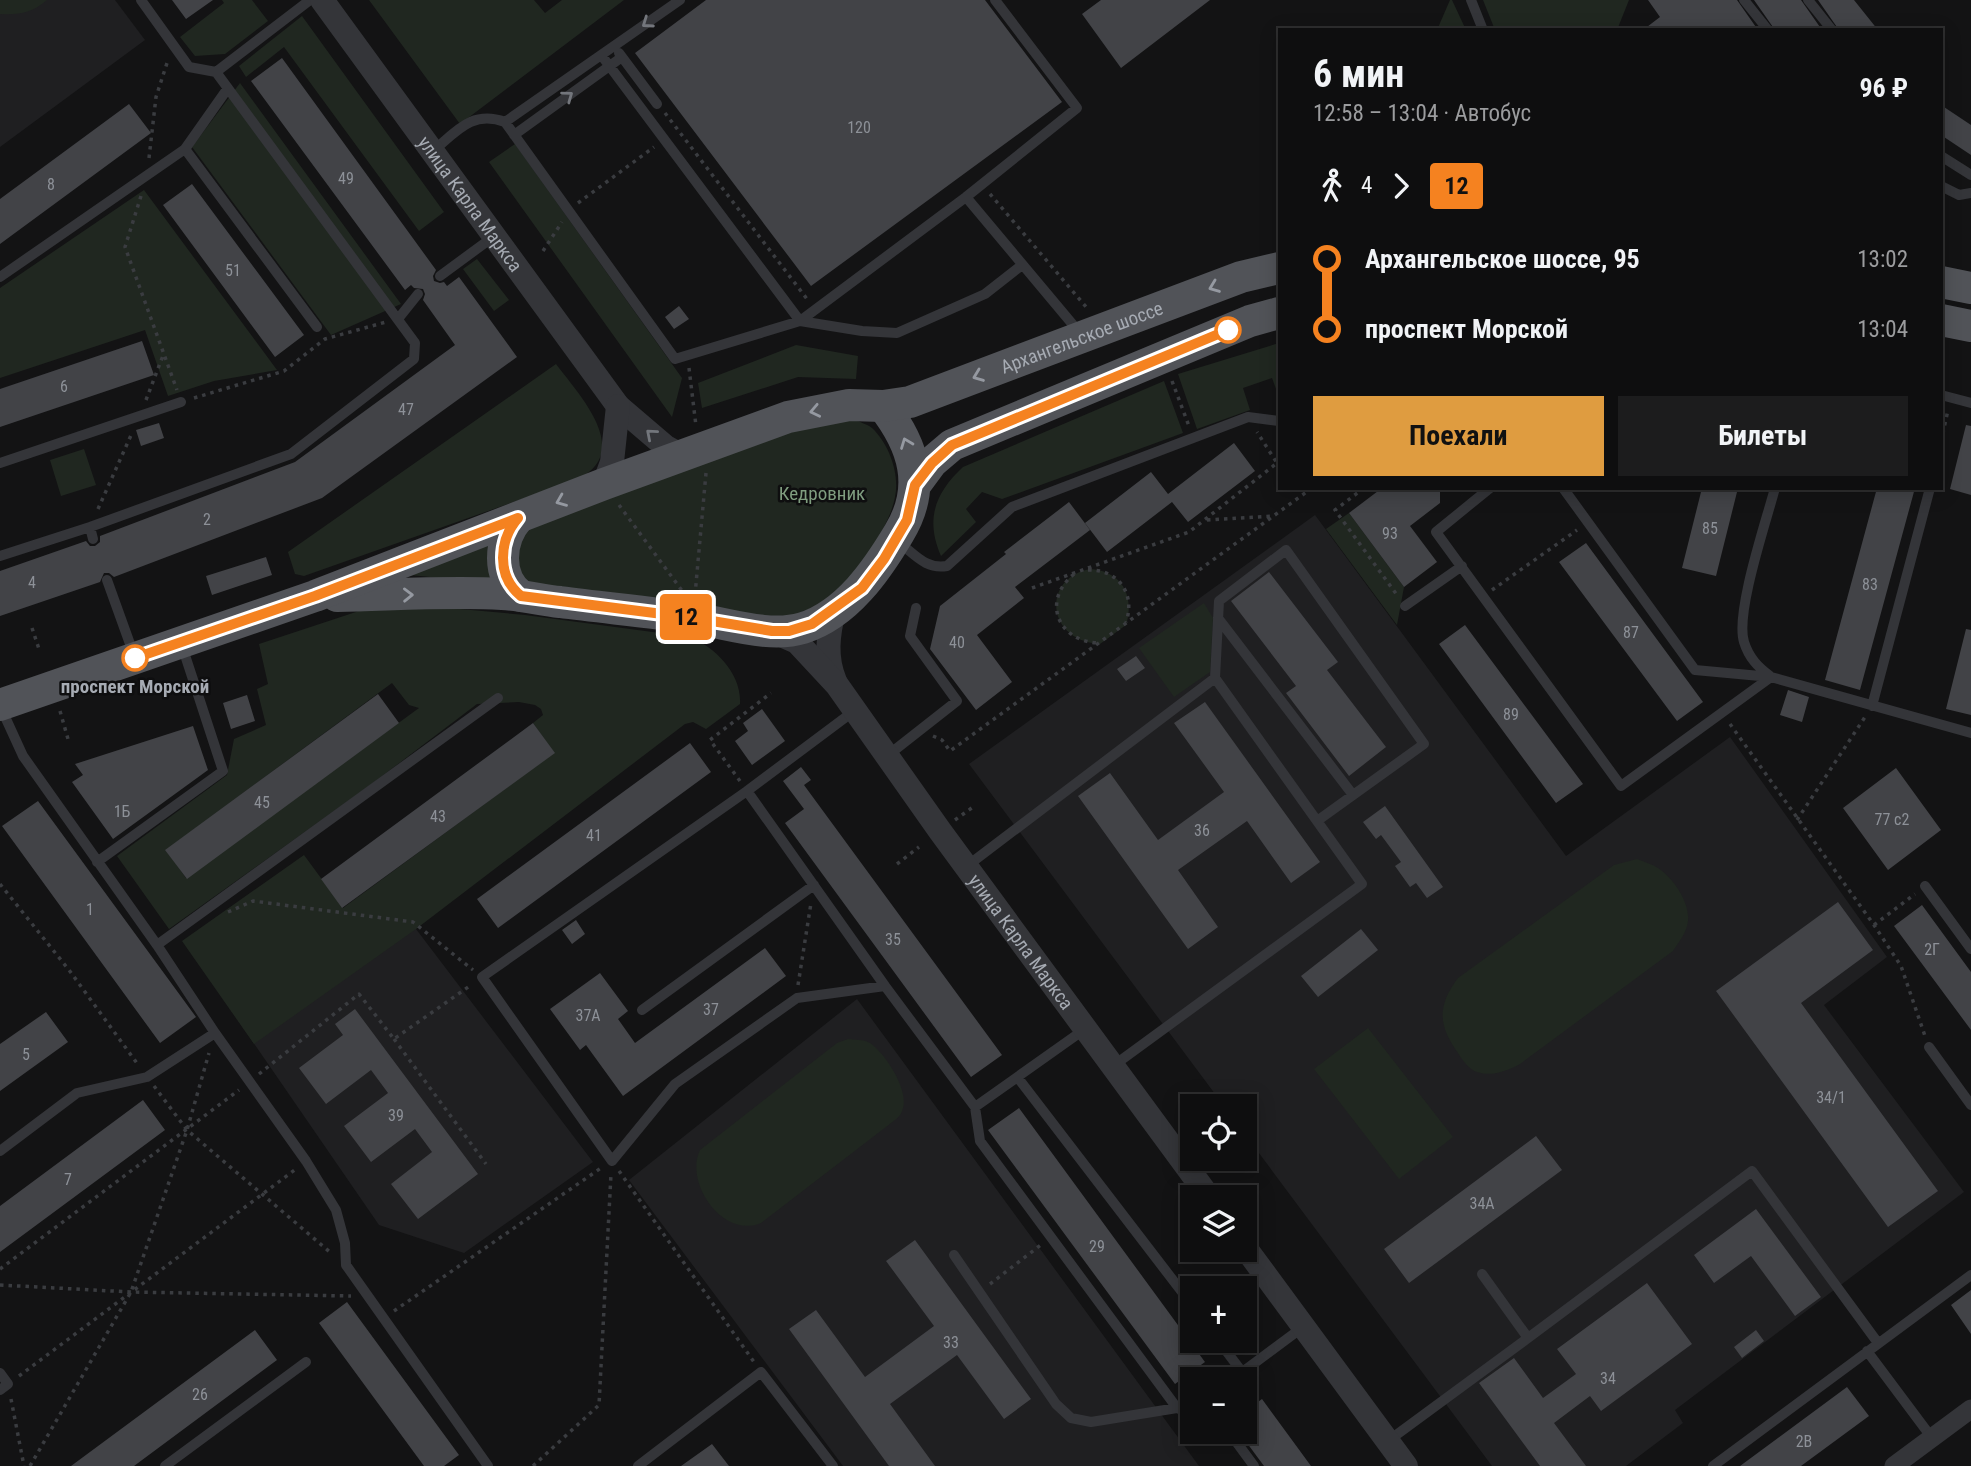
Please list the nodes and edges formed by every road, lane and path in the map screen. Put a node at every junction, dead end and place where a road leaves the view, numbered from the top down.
1 (141, 0) edge
2 (310, 0) edge
3 (322, 0) edge
4 (680, 0) edge
5 (995, 0) edge
6 (1471, 0) edge
7 (1744, 0) edge
8 (1808, 0) edge
9 (1482, 28) edge
10 (1766, 28) edge
11 (1830, 28) edge
12 (173, 45) junction
13 (614, 47) junction
14 (602, 56) junction
15 (622, 57) junction
16 (610, 66) junction
17 (216, 72) junction
18 (228, 88) junction
19 (657, 104) joint
20 (505, 122) junction
21 (514, 135) junction
22 (665, 139) junction
23 (185, 149) junction
24 (433, 151) junction
25 (1943, 157) edge
26 (148, 174) junction
27 (1971, 174) edge
28 (981, 185) junction
29 (1943, 187) edge
30 (1971, 193) edge
31 (966, 197) junction
32 (569, 210) junction
33 (494, 237) junction
34 (543, 251) dead end
35 (1022, 265) junction
36 (1278, 268) edge
37 (0, 276) edge
38 (440, 276) dead end
39 (1943, 282) edge
40 (1971, 288) edge
41 (418, 294) dead end
42 (807, 300) dead end
43 (1278, 313) edge
44 (398, 319) junction
45 (1943, 320) edge
46 (800, 321) junction
47 (1971, 326) edge
48 (317, 327) dead end
49 (1087, 328) junction
50 (164, 353) junction
51 (688, 355) junction
52 (1170, 378) dead end
53 (1946, 396) edge
54 (181, 402) junction
55 (1971, 403) edge
56 (618, 406) junction
57 (883, 406) junction
58 (139, 416) junction
59 (1248, 417) junction
60 (1278, 421) edge
61 (1943, 424) edge
62 (1193, 438) junction
63 (698, 449) junction
64 (0, 463) edge
65 (915, 485) junction
66 (1309, 490) edge
67 (1361, 490) edge
68 (1564, 490) edge
69 (1774, 490) edge
70 (1929, 490) edge
71 (1476, 492) edge
72 (612, 494) junction
73 (1276, 516) junction
74 (518, 518) junction
75 (1205, 520) junction
76 (1588, 523) junction
77 (90, 527) junction
78 (93, 539) dead end
79 (895, 540) junction
80 (0, 556) edge
81 (1462, 566) junction
82 (1077, 572) junction
83 (107, 580) dead end
84 (1032, 588) dead end
85 (315, 596) junction
86 (521, 596) junction
87 (1483, 596) junction
88 (687, 597) dead end
89 (1405, 606) joint
90 (694, 607) dead end
91 (916, 608) dead end
92 (834, 610) junction
93 (1218, 618) junction
94 (1126, 625) junction
95 (32, 628) dead end
96 (772, 631) junction
97 (181, 643) junction
98 (1100, 644) junction
99 (40, 652) dead end
100 (135, 658) junction
101 (1771, 677) junction
102 (1215, 678) junction
103 (836, 685) junction
104 (771, 693) dead end
105 (498, 698) dead end
106 (0, 706) edge
107 (58, 706) dead end
108 (1872, 706) junction
109 (855, 711) junction
110 (1722, 714) junction
111 (920, 731) junction
112 (1971, 733) edge
113 (68, 739) dead end
114 (887, 757) junction
115 (747, 791) junction
116 (1353, 795) junction
117 (973, 807) dead end
118 (1797, 820) junction
119 (1317, 821) junction
120 (951, 823) dead end
121 (919, 847) dead end
122 (97, 862) junction
123 (897, 864) dead end
124 (967, 867) junction
125 (0, 884) edge
126 (814, 885) junction
127 (1925, 886) joint
128 (217, 917) dead end
129 (1874, 925) junction
130 (157, 945) junction
131 (1971, 949) edge
132 (482, 977) junction
133 (885, 986) junction
134 (797, 998) junction
135 (642, 1010) dead end
136 (1085, 1028) junction
137 (215, 1033) junction
138 (394, 1039) junction
139 (1929, 1047) joint
140 (1113, 1066) junction
141 (148, 1077) junction
142 (1018, 1078) junction
143 (249, 1082) junction
144 (1971, 1105) edge
145 (975, 1107) junction
146 (187, 1130) junction
147 (0, 1152) edge
148 (306, 1161) junction
149 (611, 1161) junction
150 (486, 1164) dead end
151 (1200, 1185) edge
152 (261, 1195) junction
153 (1051, 1237) junction
154 (954, 1255) dead end
155 (1256, 1262) edge
156 (346, 1265) junction
157 (0, 1269) edge
158 (1482, 1274) dead end
159 (1971, 1275) edge
160 (0, 1285) edge
161 (1180, 1290) edge
162 (979, 1291) junction
163 (131, 1292) junction
164 (367, 1297) junction
165 (383, 1319) junction
166 (1303, 1326) junction
167 (1528, 1338) junction
168 (1878, 1343) junction
169 (1867, 1351) junction
170 (306, 1362) dead end
171 (1249, 1367) edge
172 (761, 1372) junction
173 (0, 1373) edge
174 (4, 1387) edge
175 (1177, 1408) junction
176 (1180, 1409) edge
177 (1971, 1409) edge
178 (1932, 1438) junction
179 (1388, 1441) junction
180 (1238, 1444) edge
181 (830, 1465) edge
182 (24, 1466) edge
183 (30, 1466) edge
184 (164, 1466) edge
185 (488, 1466) edge
186 (533, 1466) edge
187 (638, 1466) edge
188 (1254, 1466) edge
189 (1406, 1466) edge
190 (1713, 1466) edge
191 (1894, 1466) edge

1 - 12 lane
2 - 17 lane
3 - 24 street, улица Карла Маркса
4 -> 13 lane
5 - 28 lane
6 - 9 lane
7 - 10 lane
8 - 11 lane
12 - 17 lane
12 - 26 path
13 - 14 lane
13 - 15 lane
14 - 16 lane
14 - 20 lane
15 - 16 lane
15 - 19 lane
21 -> 16 lane
16 - 22 lane
17 - 18 lane
18 - 23 lane
18 - 44 lane
19 - 42 path
20 - 21 lane
20 - 24 lane
21 - 32 lane
22 - 32 path
22 - 46 lane
23 - 26 lane
23 - 48 lane
24 - 33 street, улица Карла Маркса
25 - 27 lane
26 - 37 lane
26 - 50 path
28 - 31 lane
28 - 49 path
29 - 30 lane
31 - 35 lane
31 - 46 lane
32 - 34 path
32 - 51 lane
33 - 38 lane
33 - 56 street, улица Карла Маркса
35 - 46 lane
35 - 49 lane
36 -> 49 main road, Архангельское шоссе
39 - 40 main road
41 - 44 lane
43 - 65 main road
44 - 54 path
44 - 77 lane
45 - 47 main road
46 - 51 lane
49 -> 57 main road, Архангельское шоссе
50 - 54 path
50 - 58 path
51 - 63 path
52 - 62 path
53 - 55 lane
53 - 61 path
54 - 58 lane
63 -> 56 street, улица Карла Маркса
56 - 72 street
57 -> 63 main road, Архангельское шоссе
65 -> 57 main road
58 - 64 lane
58 - 77 path
59 - 60 lane
59 - 62 lane
59 - 75 path
62 - 79 lane
63 - 72 main road, Архангельское шоссе
63 - 90 path
65 - 79 main road
66 - 73 path
67 - 89 path
68 - 76 lane
69 - 101 lane
70 - 108 lane
71 - 81 lane
72 -> 74 main road, Архангельское шоссе
72 - 88 path
73 - 75 path
73 - 94 path
74 - 85 main road, Архангельское шоссе
74 - 86 main road
75 - 82 path
76 - 87 path
76 - 101 lane
77 - 78 lane
77 - 80 lane
79 - 92 main road
81 - 87 lane
81 - 89 lane
82 - 84 path
82 - 94 path
82 - 98 path
83 - 100 lane
85 -> 86 main road
85 - 97 main road, Архангельское шоссе
86 - 96 main road
87 - 110 lane
91 - 111 lane
92 - 96 main road
92 - 103 street
93 - 102 lane
93 - 116 lane
93 - 116 lane
94 - 98 path
95 - 99 path
96 - 103 street, улица Карла Маркса
97 - 100 main road, Архангельское шоссе
97 - 122 lane
98 - 111 path
100 - 106 main road, Архангельское шоссе
101 - 108 lane
101 - 110 lane
102 - 119 lane
102 - 124 lane
103 - 109 street, улица Карла Маркса
104 - 115 path
105 - 130 lane
106 - 122 lane
107 - 113 path
108 - 112 lane
108 - 118 path
109 - 114 street, улица Карла Маркса
109 - 115 lane
110 - 118 path
111 - 114 lane
114 - 124 street, улица Карла Маркса
115 - 126 lane
115 - 132 lane
116 - 119 lane
117 - 120 path
118 - 129 path
119 - 140 lane
121 - 123 path
122 - 130 lane
124 - 136 street, улица Карла Маркса
125 - 141 path
126 - 133 lane
126 - 134 path
126 - 135 lane
127 - 129 path
127 - 131 lane
128 - 132 path
129 - 139 path
130 - 137 lane
132 - 138 path
132 - 149 lane
133 - 134 lane
133 - 145 lane
134 - 149 lane
136 - 140 street, улица Карла Маркса
136 - 142 lane
137 - 141 lane
137 - 143 lane
137 - 146 path
138 - 143 path
138 - 150 path
139 - 144 lane
140 - 151 street, улица Карла Маркса
141 - 146 path
141 - 147 lane
142 - 145 lane
142 - 161 lane
143 - 146 path
143 - 148 lane
145 - 153 lane
146 - 152 path
146 - 157 path
146 - 163 path
148 - 152 path
148 - 156 lane
149 - 165 path
149 - 172 path
149 - 186 path
152 - 156 path
152 - 163 path
153 - 162 path
153 - 175 lane
154 - 162 lane
155 - 166 street
156 - 164 lane
158 - 167 lane
159 - 168 lane
160 - 163 path
162 - 175 lane
163 - 164 path
163 - 174 path
163 - 183 path
164 - 165 lane
165 - 185 lane
166 - 171 lane
166 - 179 street
167 - 168 lane
167 - 179 lane
168 - 169 lane
169 - 178 lane
169 - 190 lane
170 - 184 lane
172 - 181 lane
172 - 187 lane
173 - 174 lane
174 - 182 path
175 - 176 lane
177 - 178 street
178 - 191 street
179 - 189 street
180 - 188 lane

